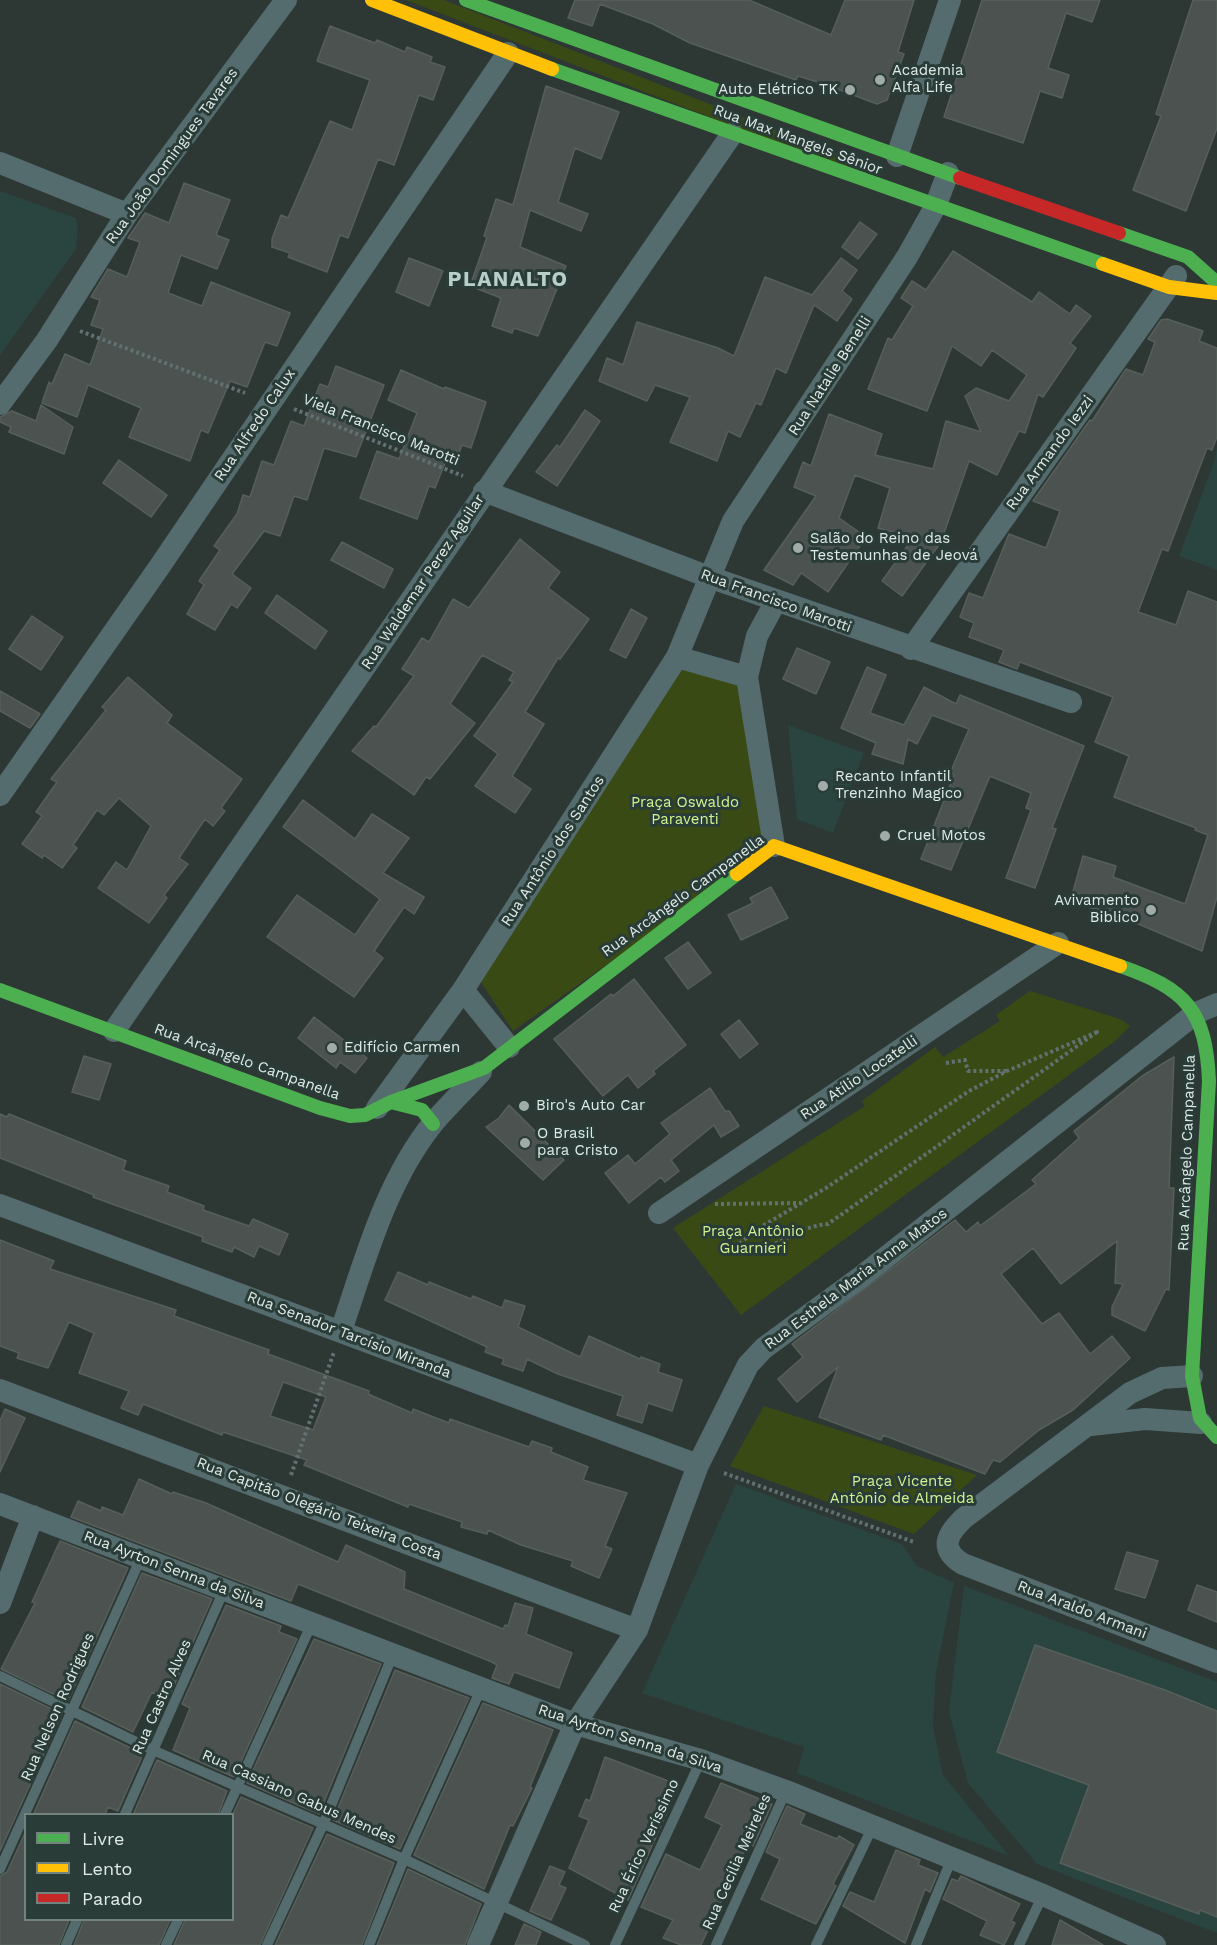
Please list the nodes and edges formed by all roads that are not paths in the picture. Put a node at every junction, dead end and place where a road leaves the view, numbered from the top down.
1 (286, 0) edge
2 (372, 0) edge
3 (466, 0) edge
4 (950, 0) edge
5 (508, 53) junction
6 (732, 134) junction
7 (897, 156) junction
8 (0, 163) edge
9 (948, 173) junction
10 (935, 207) junction
11 (127, 214) junction
12 (1061, 227) junction
13 (1188, 257) junction
14 (1217, 283) edge
15 (1169, 287) junction
16 (1217, 293) edge
17 (0, 404) edge
18 (484, 491) junction
19 (709, 577) junction
20 (776, 601) junction
21 (910, 649) junction
22 (677, 657) junction
23 (747, 677) junction
24 (1071, 702) dead end
25 (0, 795) edge
26 (774, 846) junction
27 (1058, 943) junction
28 (0, 990) edge
29 (463, 990) junction
30 (1217, 1004) edge
31 (1196, 1013) junction
32 (114, 1031) junction
33 (509, 1047) junction
34 (484, 1068) junction
35 (382, 1107) junction
36 (433, 1124) junction
37 (0, 1205) edge
38 (659, 1213) dead end
39 (342, 1331) junction
40 (1192, 1376) junction
41 (0, 1390) edge
42 (1089, 1425) junction
43 (1209, 1430) edge
44 (698, 1465) junction
45 (0, 1504) edge
46 (33, 1516) junction
47 (141, 1558) junction
48 (224, 1590) junction
49 (0, 1604) edge
50 (312, 1623) junction
51 (637, 1630) junction
52 (393, 1654) junction
53 (1217, 1662) edge
54 (0, 1676) edge
55 (481, 1689) junction
56 (73, 1710) junction
57 (575, 1724) junction
58 (155, 1751) junction
59 (701, 1760) junction
60 (238, 1787) junction
61 (786, 1791) junction
62 (26, 1813) edge
63 (126, 1813) edge
64 (226, 1813) edge
65 (24, 1817) edge
66 (322, 1825) junction
67 (873, 1826) junction
68 (952, 1858) junction
69 (404, 1859) junction
70 (0, 1869) edge
71 (1043, 1895) junction
72 (495, 1903) junction
73 (77, 1921) edge
74 (178, 1921) edge
75 (1128, 1940) edge
76 (66, 1945) edge
77 (166, 1945) edge
78 (267, 1945) edge
79 (369, 1945) edge
80 (478, 1945) edge
81 (585, 1945) edge
82 (615, 1945) edge
83 (716, 1945) edge
84 (816, 1945) edge
85 (916, 1945) edge
86 (1019, 1945) edge
87 (1155, 1945) edge

1 - 11 street, Rua João Domingues Tavares
2 - 5 street, Rua Max Mangels Sênior
3 - 7 street, Rua Max Mangels Sênior
4 - 7 street
5 - 6 street, Rua Max Mangels Sênior
5 - 25 street, Rua Alfredo Calux
6 - 10 street, Rua Max Mangels Sênior
6 - 18 street, Rua Waldemar Perez Aguilar
7 - 9 street, Rua Max Mangels Sênior
8 - 11 street
9 - 10 street, Rua Natalie Benelli
9 - 12 street, Rua Max Mangels Sênior
10 - 12 street, Rua Max Mangels Sênior
10 - 19 street, Rua Natalie Benelli
11 - 17 street, Rua João Domingues Tavares
12 - 13 street, Rua Max Mangels Sênior
12 - 15 street, Rua Max Mangels Sênior
13 - 14 street, Rua Max Mangels Sênior
13 - 15 street, Rua Armando Iezzi
15 - 16 street, Rua Max Mangels Sênior
15 - 21 street, Rua Armando Iezzi
18 - 19 street, Rua Francisco Marotti
18 - 32 street, Rua Waldemar Perez Aguilar
19 - 20 street, Rua Francisco Marotti
19 - 22 street, Rua Antônio dos Santos
20 - 21 street, Rua Francisco Marotti
20 - 23 street
21 - 24 street, Rua Francisco Marotti
22 - 23 street
22 - 29 street, Rua Antônio dos Santos
23 - 26 street
26 - 27 street, Rua Arcângelo Campanella
26 - 33 street, Rua Arcângelo Campanella
27 - 31 street, Rua Arcângelo Campanella
27 - 38 street, Rua Atílio Locatelli
28 - 32 street, Rua Arcângelo Campanella
29 - 33 street
29 - 35 street, Rua Antônio dos Santos
30 - 31 street, Rua Esthela Maria Anna Matos
31 - 40 street, Rua Arcângelo Campanella
31 - 44 street, Rua Esthela Maria Anna Matos
32 - 35 street, Rua Arcângelo Campanella
33 - 34 street, Rua Arcângelo Campanella
34 - 35 street, Rua Arcângelo Campanella
34 - 36 street
35 - 36 street
36 - 39 street
37 - 39 street, Rua Senador Tarcísio Miranda
39 - 44 street, Rua Senador Tarcísio Miranda
40 - 42 street
40 - 43 street, Rua Arcângelo Campanella
41 - 51 street, Rua Capitão Olegário Teixeira Costa
42 - 43 street
42 - 53 street, Rua Araldo Armani
44 - 51 street, Rua Esthela Maria Anna Matos
45 - 46 street, Rua Ayrton Senna da Silva
46 - 47 street, Rua Ayrton Senna da Silva
46 - 49 street
47 - 48 street, Rua Ayrton Senna da Silva
47 - 56 lane, Rua Nelson Rodrigues
48 - 50 street, Rua Ayrton Senna da Silva
48 - 58 lane, Rua Castro Alves
50 - 52 street, Rua Ayrton Senna da Silva
50 - 60 lane
51 - 57 street, Rua Esthela Maria Anna Matos
52 - 55 street, Rua Ayrton Senna da Silva
52 - 66 lane
54 - 56 lane, Rua Cassiano Gabus Mendes
55 - 57 street, Rua Ayrton Senna da Silva
55 - 69 lane
56 - 58 lane, Rua Cassiano Gabus Mendes
56 - 62 lane, Rua Nelson Rodrigues
57 - 59 street, Rua Ayrton Senna da Silva
57 - 72 street, Rua Esthela Maria Anna Matos
58 - 60 lane, Rua Cassiano Gabus Mendes
58 - 63 lane, Rua Castro Alves
59 - 61 street, Rua Ayrton Senna da Silva
59 - 82 lane, Rua Érico Veríssimo
60 - 64 lane
60 - 66 lane, Rua Cassiano Gabus Mendes
61 - 67 street, Rua Ayrton Senna da Silva
61 - 83 lane, Rua Cecília Meireles
65 - 70 lane, Rua Nelson Rodrigues
66 - 69 lane, Rua Cassiano Gabus Mendes
66 - 78 lane
67 - 68 street, Rua Ayrton Senna da Silva
67 - 84 lane
68 - 71 street, Rua Ayrton Senna da Silva
68 - 85 lane
69 - 72 lane, Rua Cassiano Gabus Mendes
69 - 79 lane
71 - 75 street, Rua Ayrton Senna da Silva
71 - 86 lane
72 - 80 street, Rua Esthela Maria Anna Matos
72 - 81 lane, Rua Cassiano Gabus Mendes
73 - 76 lane
74 - 77 lane
75 - 87 street, Rua Ayrton Senna da Silva

